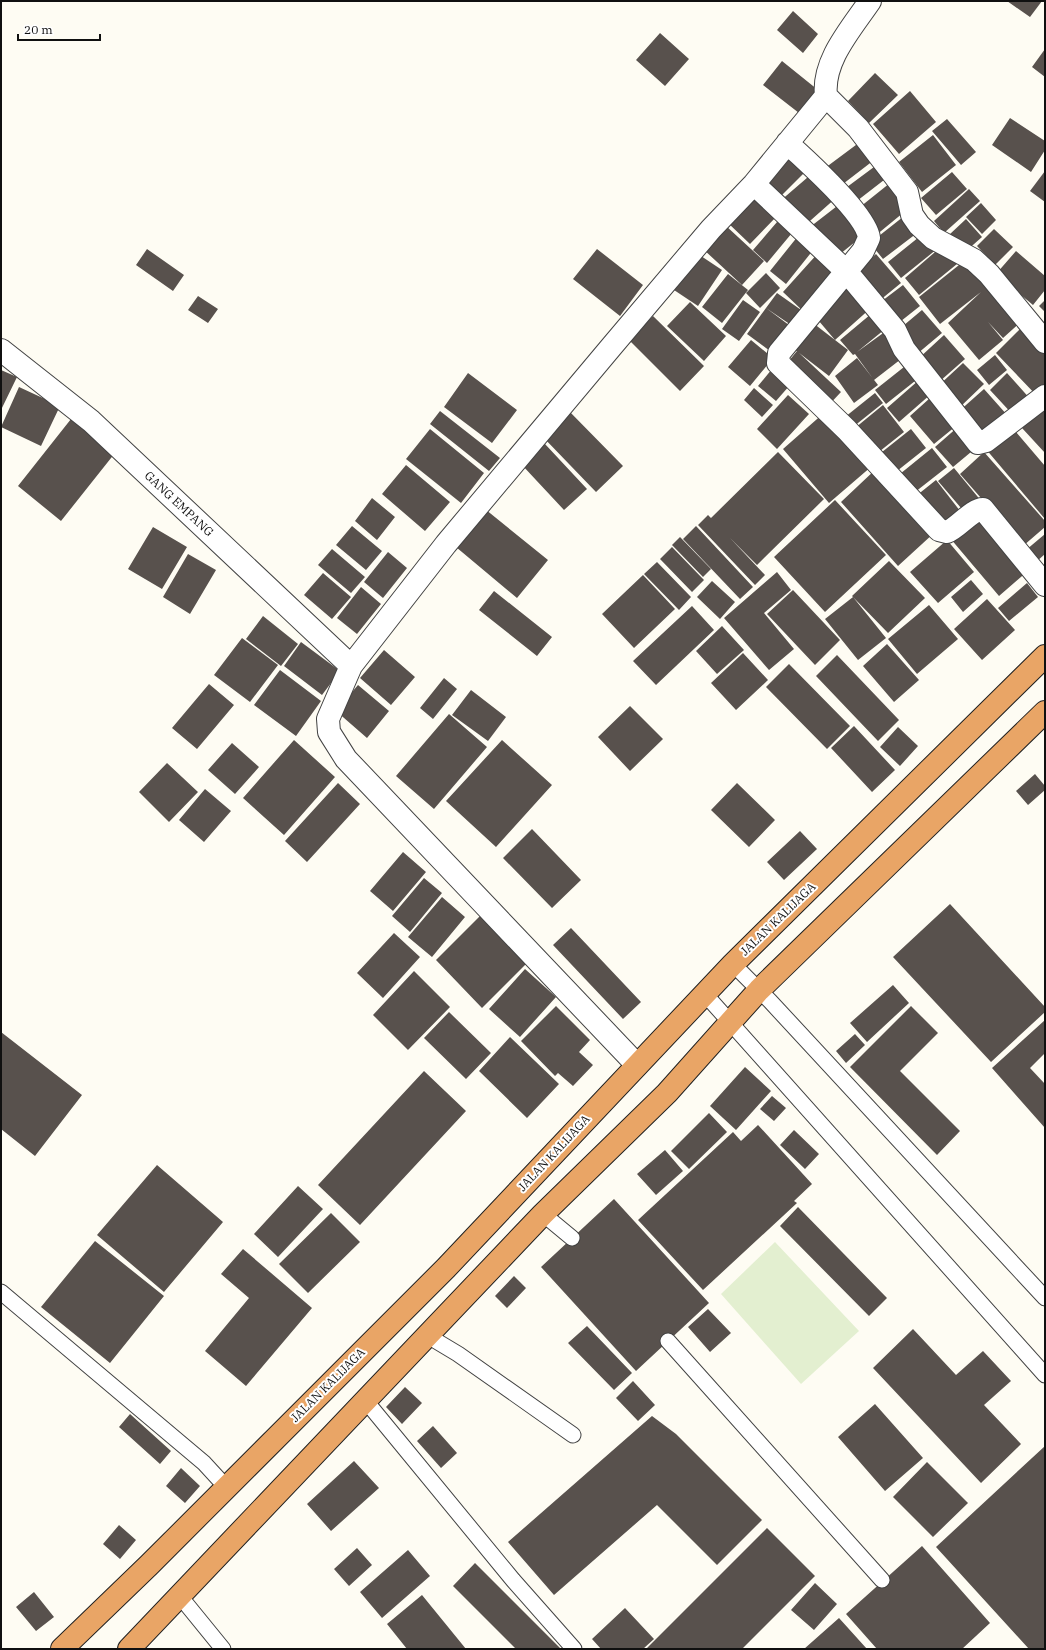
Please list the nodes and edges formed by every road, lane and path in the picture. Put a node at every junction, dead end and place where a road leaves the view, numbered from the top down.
1 (870, 1) edge
2 (826, 96) junction
3 (787, 143) junction
4 (754, 184) junction
5 (846, 271) junction
6 (1045, 342) edge
7 (1, 350) edge
8 (1045, 396) edge
9 (1045, 584) edge
10 (1045, 656) edge
11 (351, 666) junction
12 (1045, 712) edge
13 (733, 964) junction
14 (759, 990) junction
15 (704, 993) junction
16 (731, 1021) junction
17 (637, 1065) junction
18 (543, 1214) junction
19 (572, 1238) dead end
20 (1, 1292) edge
21 (1045, 1298) edge
22 (428, 1336) junction
23 (668, 1342) dead end
24 (1045, 1375) edge
25 (365, 1400) junction
26 (573, 1435) dead end
27 (226, 1487) junction
28 (882, 1580) dead end
29 (179, 1595) junction
30 (62, 1649) edge
31 (129, 1649) edge
32 (224, 1649) edge
33 (574, 1649) edge

1 - 2 street
2 - 3 street
2 - 6 street
3 - 4 street
3 - 5 street
4 - 5 street
4 - 11 street
5 - 8 street
5 - 9 street
7 - 11 street, GANG EMPANG
10 - 13 highway, JALAN KALIJAGA
11 - 17 street
12 - 14 highway
13 - 14 lane
13 - 15 highway, JALAN KALIJAGA
14 - 16 highway
14 - 21 lane
15 - 16 lane
15 - 17 highway, JALAN KALIJAGA
16 - 18 highway
16 - 24 lane
17 - 27 highway, JALAN KALIJAGA
18 - 19 lane
18 - 22 highway
20 - 27 lane
22 - 25 highway
22 - 26 lane
23 - 28 lane
25 - 29 highway
25 - 33 lane
27 - 30 highway, JALAN KALIJAGA
29 - 31 highway
29 - 32 lane

